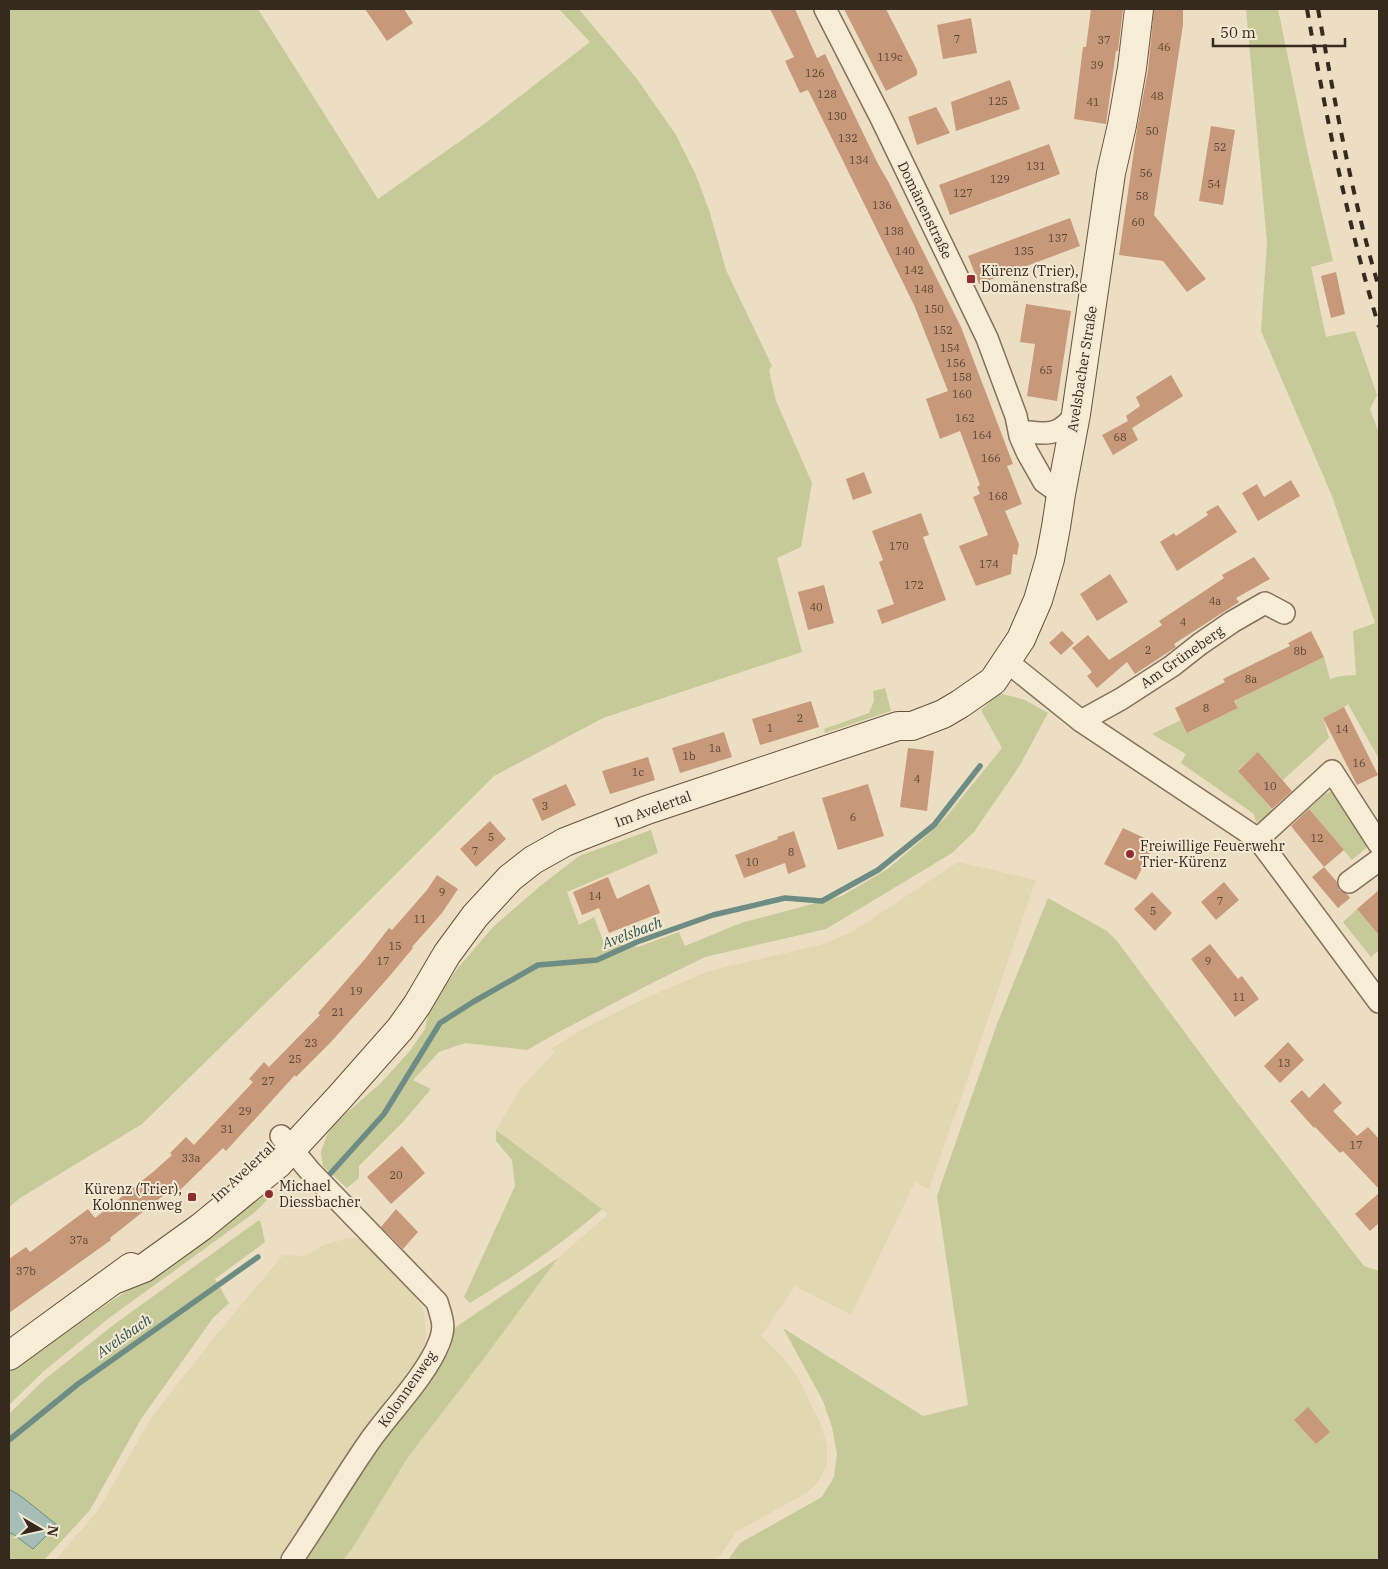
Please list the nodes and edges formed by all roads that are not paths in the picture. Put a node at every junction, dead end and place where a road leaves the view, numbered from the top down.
1 (825, 9) edge
2 (1139, 9) edge
3 (1076, 414) junction
4 (1022, 424) junction
5 (1061, 494) junction
6 (1284, 613) dead end
7 (1006, 660) junction
8 (1081, 721) junction
9 (1258, 839) junction
10 (1379, 844) edge
11 (1379, 860) edge
12 (1349, 882) dead end
13 (447, 954) junction
14 (1379, 1002) edge
15 (287, 1142) junction
16 (9, 1356) edge
17 (292, 1560) edge

1 - 4 street, Domänenstraße
2 - 3 main road, Avelsbacher Straße
3 - 4 street
3 - 5 main road, Avelsbacher Straße
4 - 5 street, Domänenstraße
5 - 7 main road, Avelsbacher Straße
6 - 8 street, Am Grüneberg
7 - 8 street
7 - 13 main road, Im Avelertal
8 - 9 street
9 - 10 street
9 - 14 street
11 - 12 street
13 - 15 main road, Im Avelertal
13 - 15 main road, Im Avelertal
15 - 16 main road
15 - 17 street, Kolonnenweg

